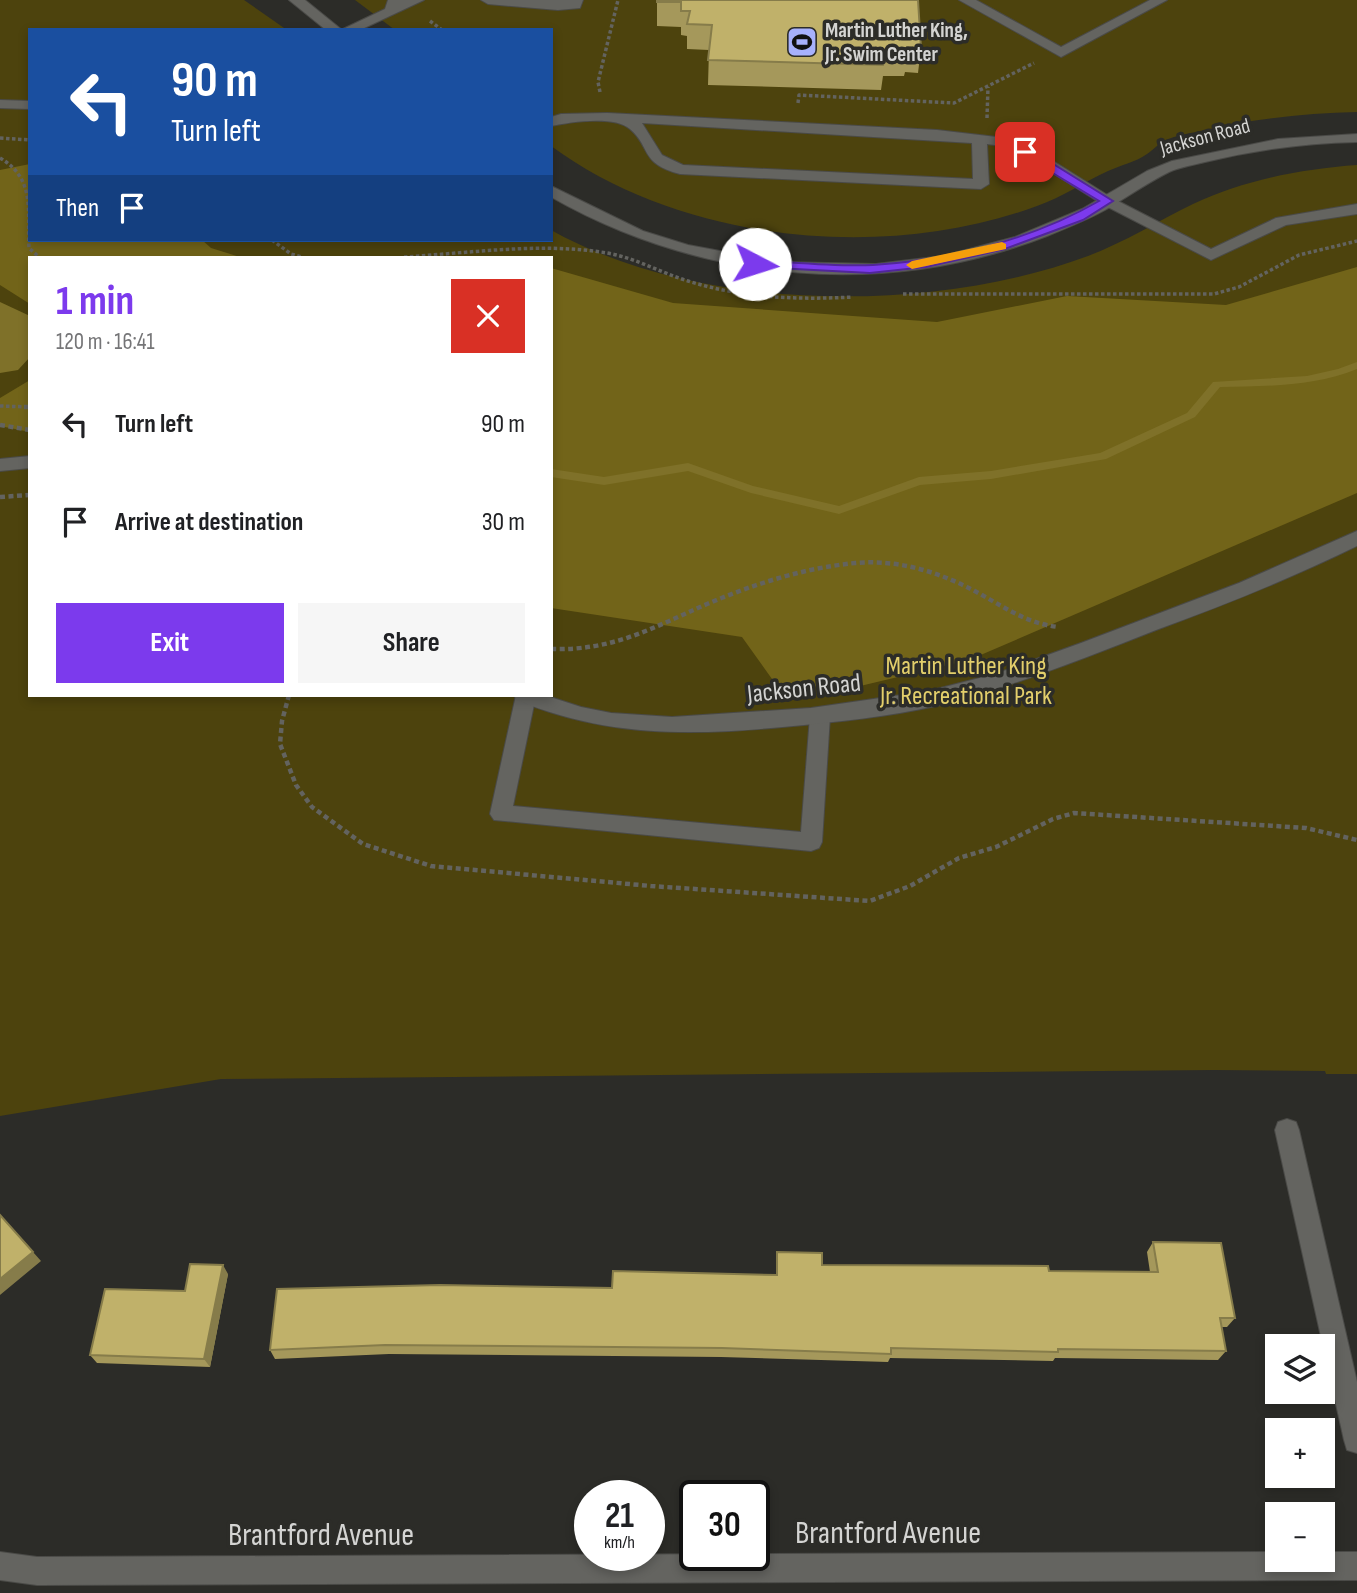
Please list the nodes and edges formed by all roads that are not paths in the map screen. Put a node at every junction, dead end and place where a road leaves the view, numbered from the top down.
1 (296, 0) edge
2 (417, 0) edge
3 (488, 0) edge
4 (576, 0) edge
5 (966, 0) edge
6 (1160, 0) edge
7 (509, 1) edge
8 (393, 5) edge
9 (332, 28) edge
10 (352, 28) edge
11 (0, 104) edge
12 (28, 105) edge
13 (624, 118) junction
14 (553, 121) edge
15 (983, 133) junction
16 (1357, 138) edge
17 (553, 192) edge
18 (1107, 201) junction
19 (1357, 209) edge
20 (28, 462) edge
21 (0, 465) edge
22 (1357, 538) edge
23 (525, 697) edge
24 (529, 697) edge
25 (820, 716) junction
26 (1287, 1130) dead end
27 (1357, 1440) edge
28 (0, 1566) edge
29 (1357, 1566) edge

1 - 9 street
2 - 8 street
3 - 7 street
4 - 7 street
5 - 6 street
8 - 10 street
11 - 12 street
13 - 14 street
13 - 15 street
13 - 15 street
15 - 18 street
16 - 18 street, Jackson Road
17 - 18 street, Jackson Road
18 - 19 street
20 - 21 street
22 - 25 street, Jackson Road
23 - 25 street
24 - 25 street, Jackson Road
26 - 27 street
28 - 29 street, Brantford Avenue

